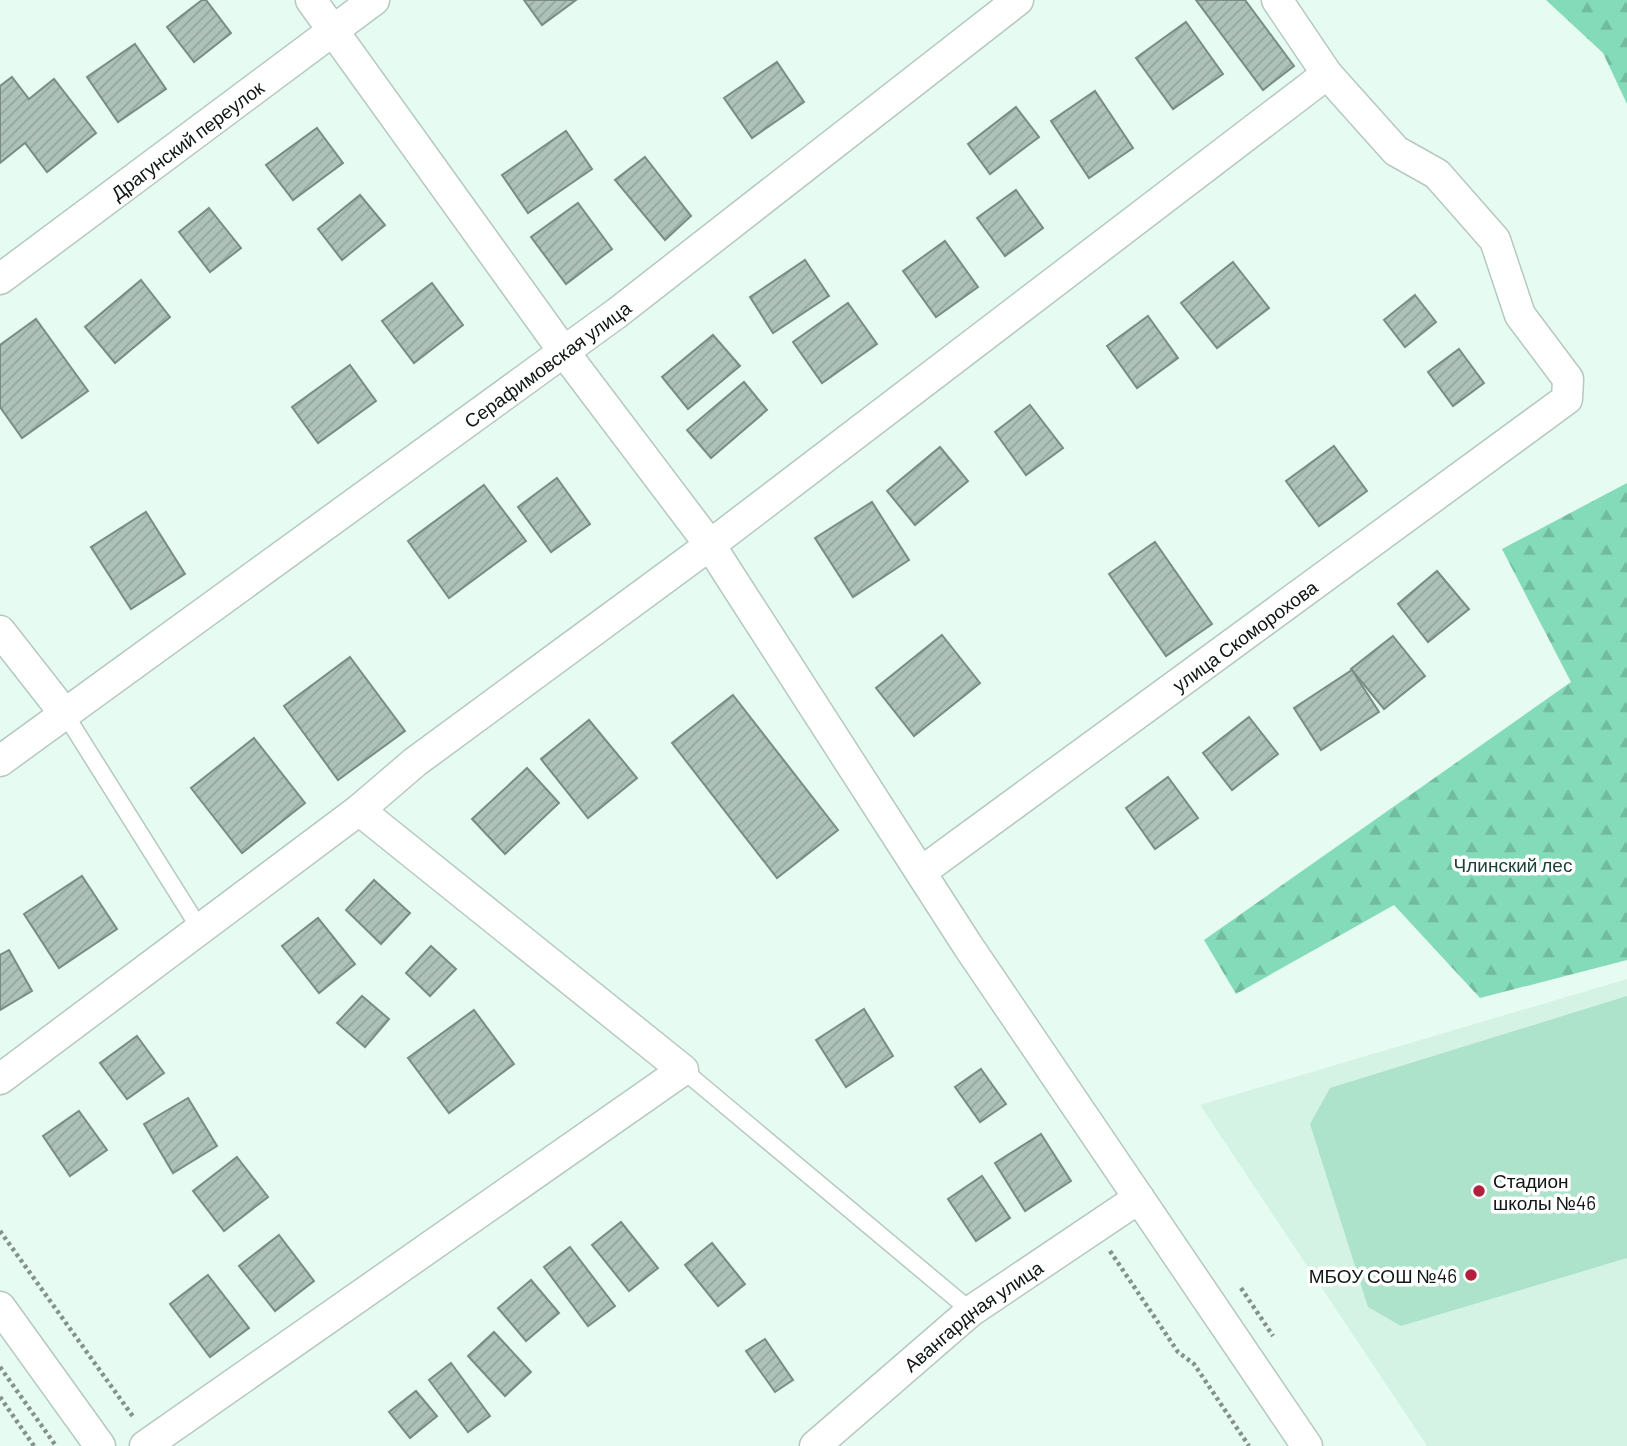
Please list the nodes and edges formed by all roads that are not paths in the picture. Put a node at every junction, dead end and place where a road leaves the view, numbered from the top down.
1 (311, 0) edge
2 (374, 0) edge
3 (1018, 0) edge
4 (1277, 0) edge
5 (333, 31) junction
6 (1327, 74) junction
7 (0, 278) edge
8 (564, 352) junction
9 (710, 545) junction
10 (0, 631) edge
11 (65, 714) junction
12 (0, 761) edge
13 (359, 810) junction
14 (921, 872) junction
15 (200, 929) junction
16 (683, 1070) junction
17 (0, 1079) edge
18 (1139, 1198) junction
19 (0, 1307) edge
20 (971, 1311) junction
21 (148, 1444) edge
22 (100, 1446) edge
23 (815, 1446) edge
24 (1307, 1446) edge

1 - 5 street
2 - 5 street, Драгунский переулок
3 - 8 street, Серафимовская улица
4 - 6 street
5 - 7 street, Драгунский переулок
5 - 8 street
6 - 9 street
6 - 14 street, улица Скоморохова
8 - 9 street
8 - 11 street, Серафимовская улица
9 - 13 street
9 - 14 street
10 - 11 street
11 - 12 street, Серафимовская улица
11 - 15 lane
13 - 15 street
13 - 16 street
14 - 18 street
15 - 17 street
16 - 20 lane
16 - 21 street
18 - 20 street, Авангардная улица
18 - 24 street
19 - 22 street
20 - 23 street, Авангардная улица

